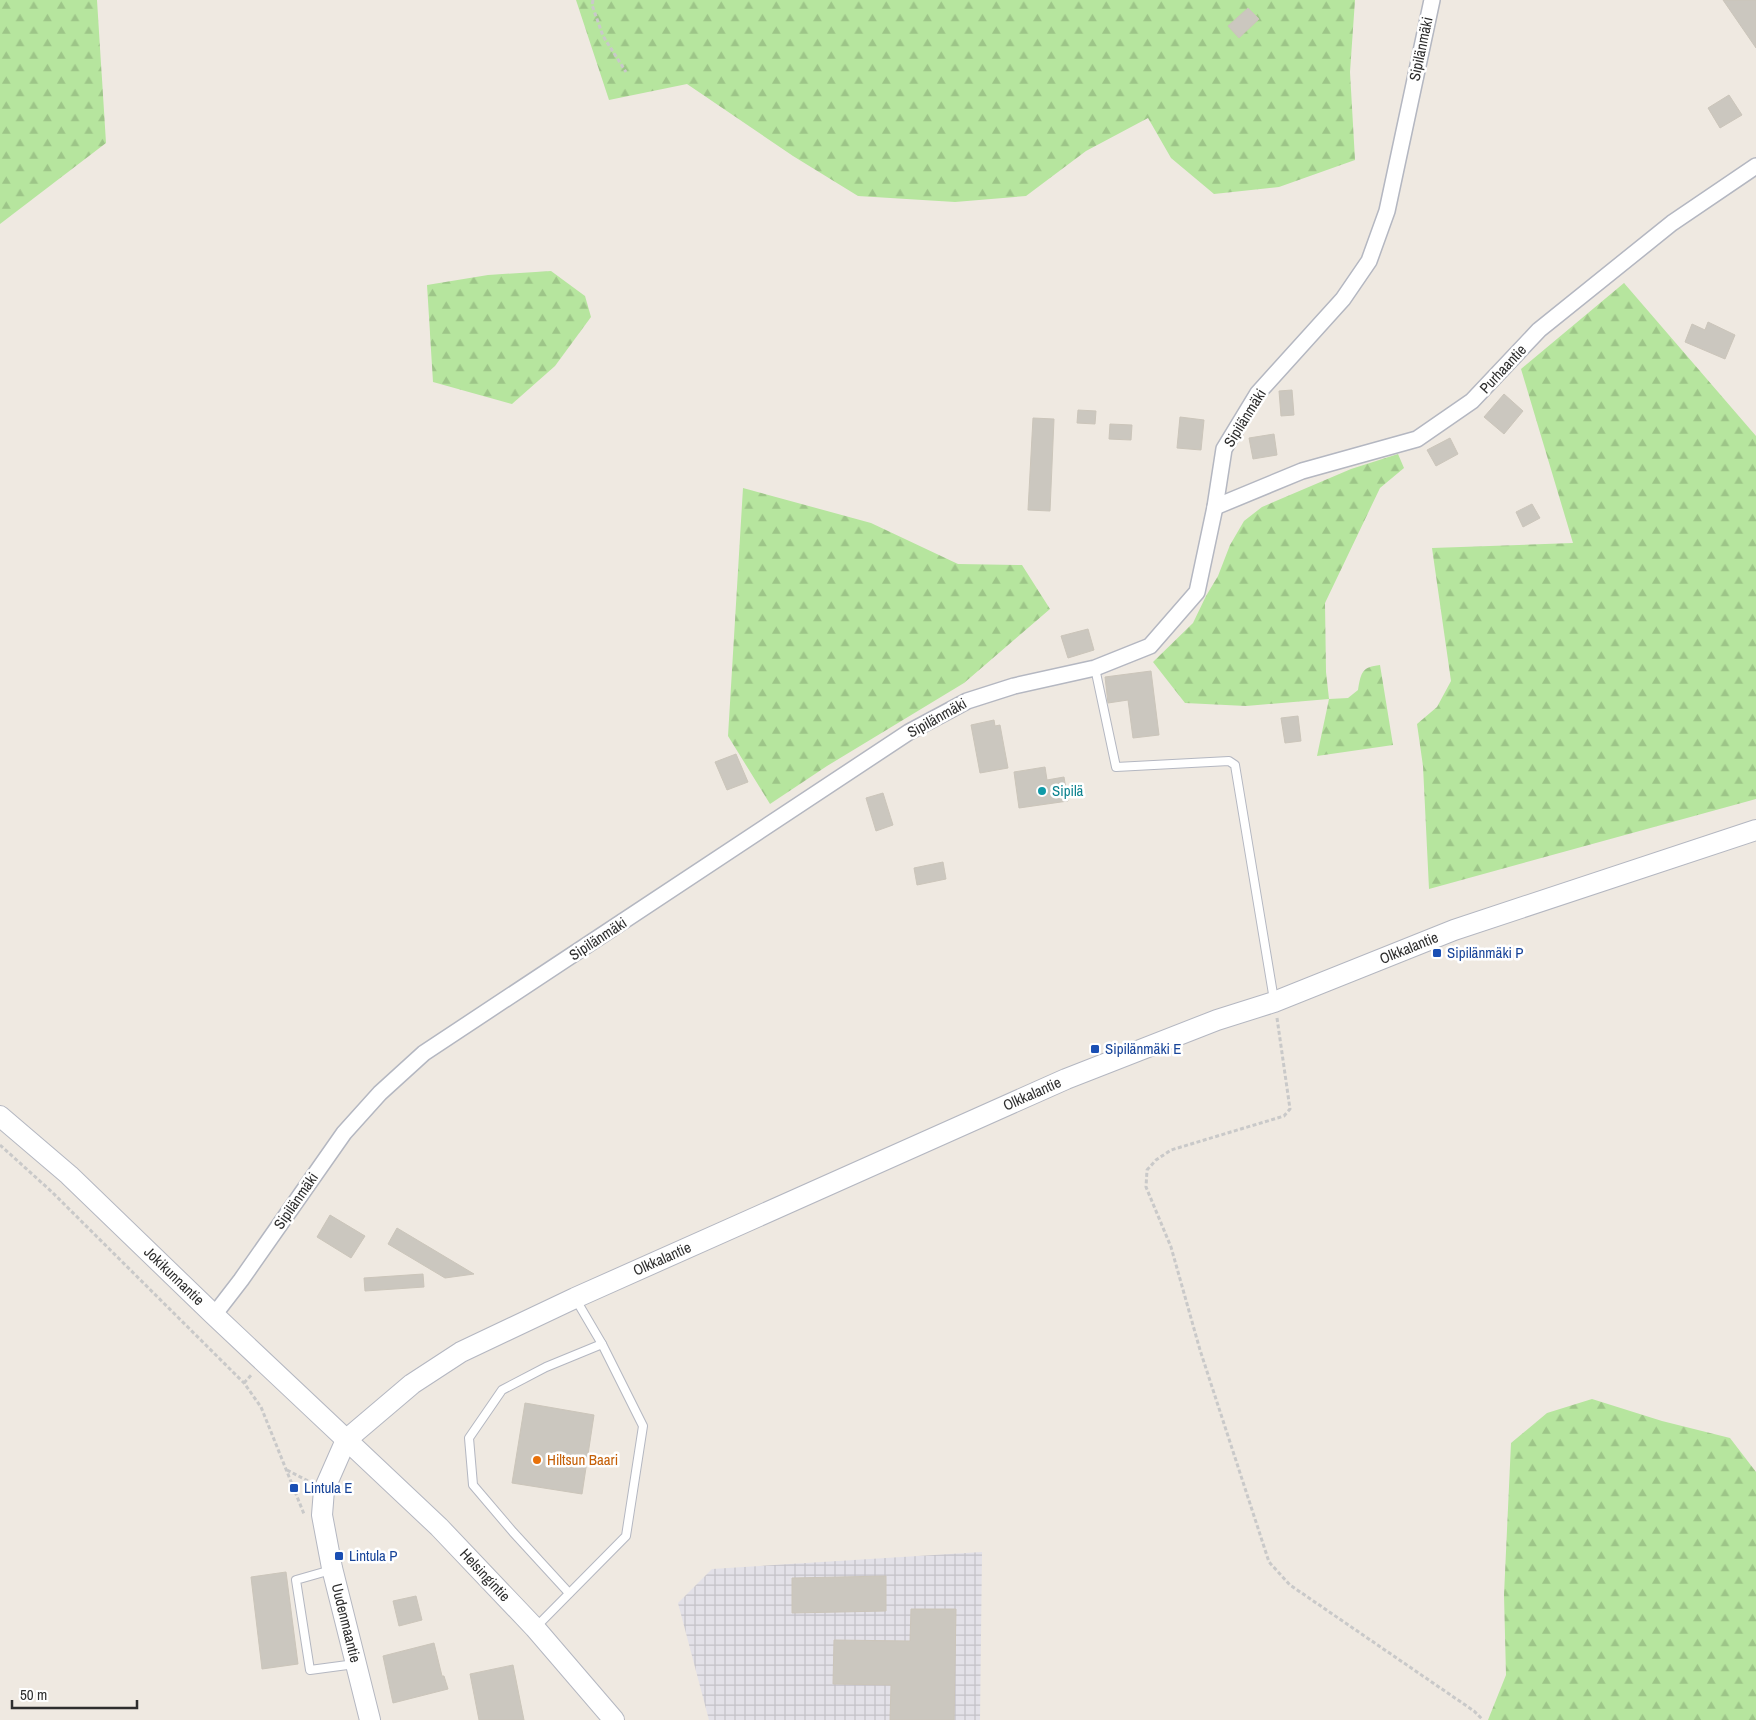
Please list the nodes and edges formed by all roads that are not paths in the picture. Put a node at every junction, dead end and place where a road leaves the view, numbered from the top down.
1 (1432, 0) edge
2 (1756, 166) edge
3 (1215, 507) junction
4 (1096, 668) junction
5 (1756, 830) edge
6 (1274, 1002) junction
7 (0, 1116) edge
8 (575, 1298) junction
9 (214, 1315) junction
10 (602, 1344) junction
11 (346, 1440) junction
12 (333, 1570) junction
13 (570, 1594) junction
14 (535, 1628) junction
15 (356, 1664) junction
16 (370, 1720) edge
17 (614, 1720) edge

1 - 3 street, Sipilänmäki
2 - 3 street, Purhaantie
3 - 4 street, Sipilänmäki
4 - 6 lane
4 - 9 street, Sipilänmäki
5 - 6 street, Olkkalantie
6 - 8 street, Olkkalantie
7 - 9 street, Jokikunnantie
8 - 10 lane
8 - 11 street, Olkkalantie
9 - 11 street, Jokikunnantie
10 - 13 lane
10 - 13 lane
11 - 12 street, Uudenmaantie
11 - 14 street, Helsingintie
12 - 15 street, Uudenmaantie
12 - 15 lane
13 - 14 lane
14 - 17 street, Helsingintie
15 - 16 street, Uudenmaantie

